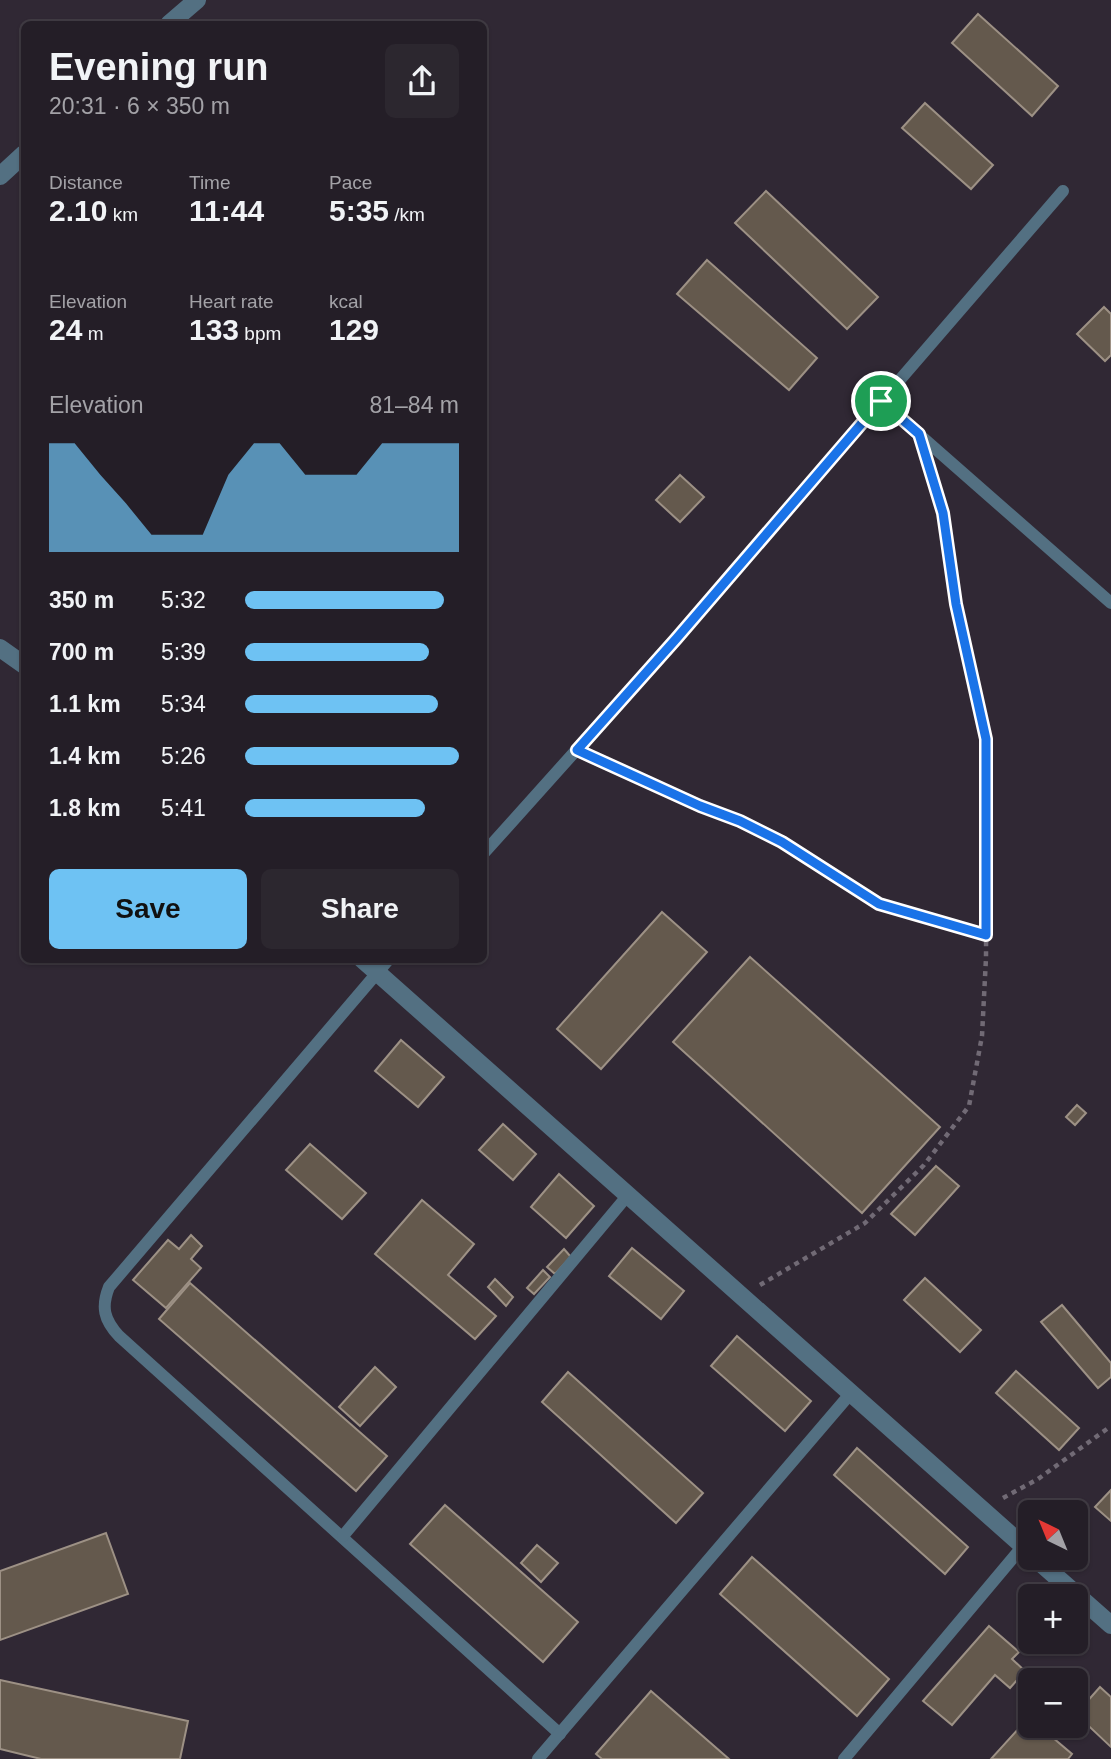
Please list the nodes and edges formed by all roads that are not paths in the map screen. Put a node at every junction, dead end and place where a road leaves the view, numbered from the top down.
1 (197, 0) edge
2 (172, 21) edge
3 (21, 157) edge
4 (0, 176) edge
5 (1063, 191) dead end
6 (881, 401) junction
7 (1111, 603) edge
8 (0, 649) edge
9 (21, 663) edge
10 (487, 850) edge
11 (383, 966) edge
12 (628, 1195) junction
13 (850, 1393) junction
14 (343, 1536) junction
15 (1018, 1541) edge
16 (1018, 1565) edge
17 (1050, 1570) edge
18 (1111, 1625) edge
19 (560, 1734) junction
20 (538, 1759) edge
21 (844, 1759) edge

1 - 2 street
3 - 4 street
5 - 6 lane
6 - 7 lane
6 - 10 lane
8 - 9 street
11 - 12 street
11 - 14 lane
12 - 13 street
12 - 14 lane
13 - 15 street
13 - 19 lane
14 - 19 lane
16 - 21 lane
17 - 18 street
19 - 20 lane

